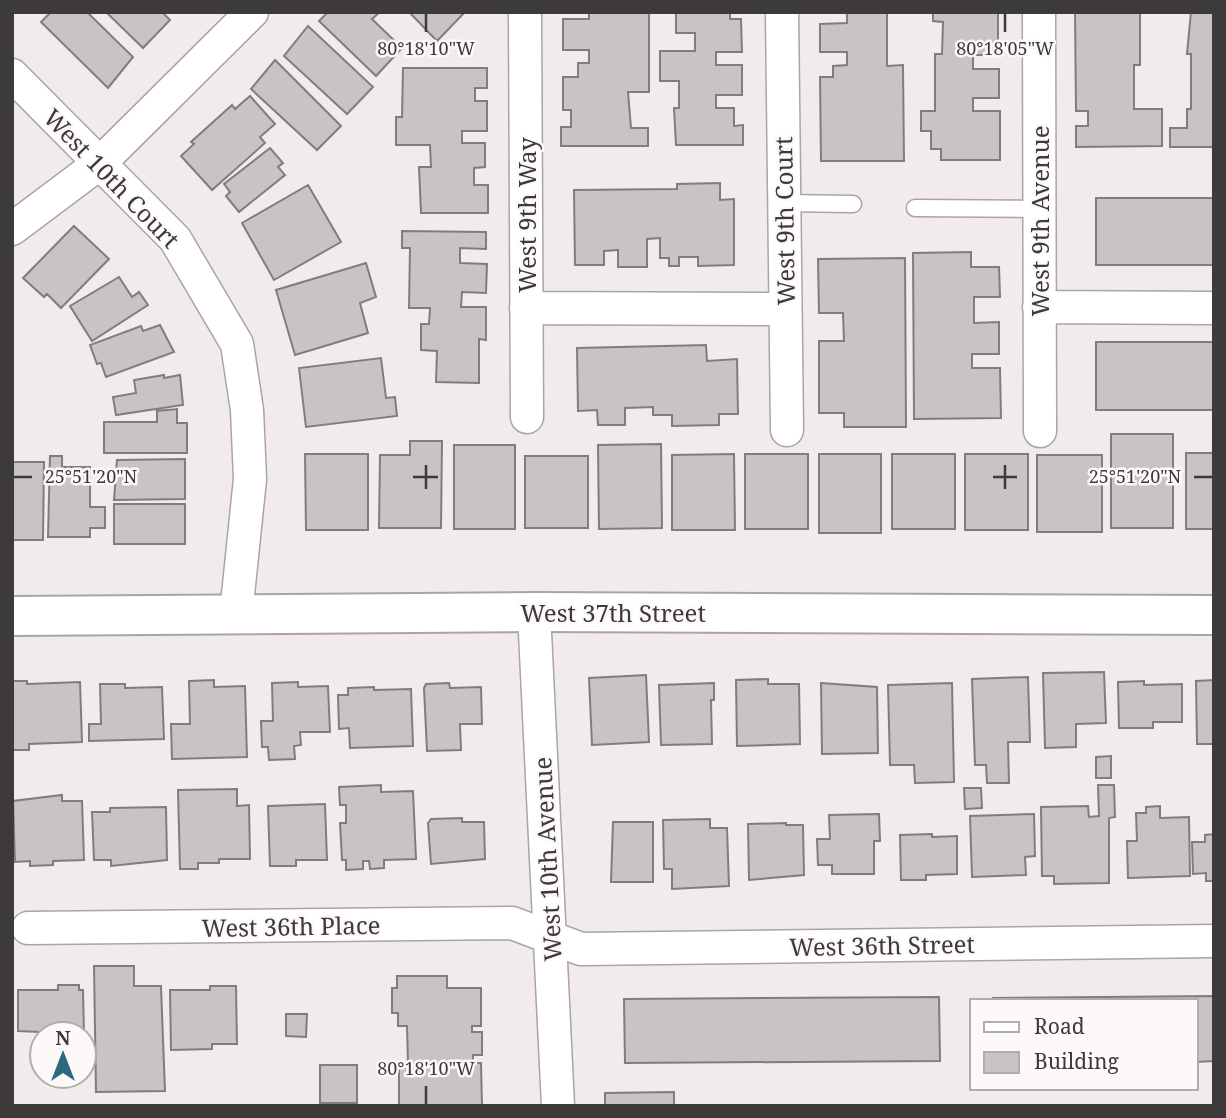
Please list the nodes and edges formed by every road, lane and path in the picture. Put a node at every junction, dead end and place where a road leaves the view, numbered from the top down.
1 (252, 12) edge
2 (525, 12) edge
3 (782, 12) edge
4 (1039, 12) edge
5 (12, 75) edge
6 (100, 163) junction
7 (784, 203) junction
8 (853, 204) dead end
9 (915, 208) dead end
10 (1039, 209) junction
11 (12, 229) edge
12 (1039, 307) junction
13 (526, 308) junction
14 (1214, 308) edge
15 (784, 309) junction
16 (527, 417) dead end
17 (787, 430) dead end
18 (1040, 431) dead end
19 (534, 612) junction
20 (236, 614) junction
21 (12, 615) edge
22 (1214, 615) edge
23 (28, 928) dead end
24 (552, 938) junction
25 (1214, 941) edge
26 (558, 1106) edge

1 - 6 street
2 - 13 street, West 9th Way
3 - 7 street, West 9th Court
4 - 10 street, West 9th Avenue
5 - 6 street, West 10th Court
6 - 11 street
6 - 20 street, West 10th Court
7 - 8 lane
7 - 15 street, West 9th Court
9 - 10 lane
10 - 12 street, West 9th Avenue
12 - 14 street
12 - 18 street, West 9th Avenue
13 - 15 street
13 - 16 street, West 9th Way
15 - 17 street, West 9th Court
19 - 20 street, West 37th Street
19 - 22 street, West 37th Street
19 - 24 street, West 10th Avenue
20 - 21 street, West 37th Street
23 - 24 street, West 36th Place
24 - 25 street, West 36th Street
24 - 26 street, West 10th Avenue

